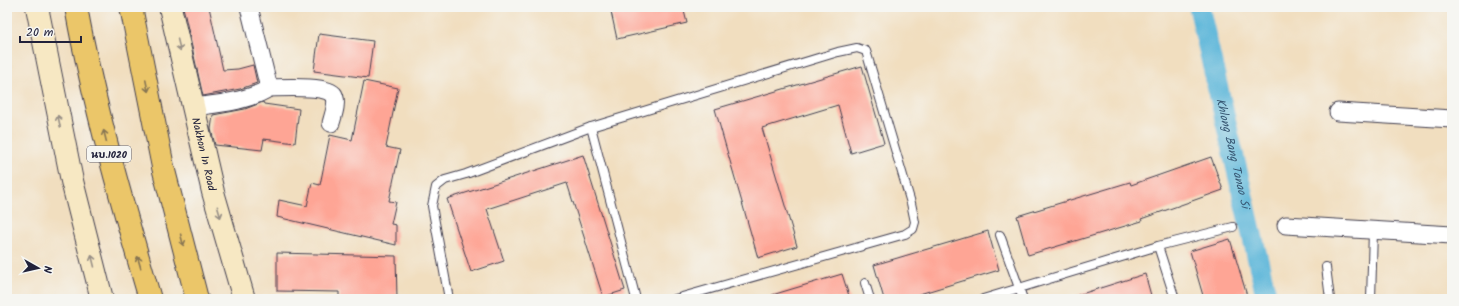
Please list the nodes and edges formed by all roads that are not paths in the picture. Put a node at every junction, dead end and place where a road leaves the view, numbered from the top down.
1 (37, 7) edge
2 (76, 7) edge
3 (131, 7) edge
4 (170, 7) edge
5 (249, 7) edge
6 (269, 88) junction
7 (194, 107) junction
8 (1338, 112) dead end
9 (1452, 119) edge
10 (332, 123) dead end
11 (591, 127) junction
12 (1286, 225) dead end
13 (1233, 227) dead end
14 (1373, 231) junction
15 (1000, 235) dead end
16 (1452, 235) edge
17 (1158, 246) junction
18 (1326, 267) dead end
19 (865, 283) dead end
20 (1020, 288) junction
21 (102, 299) edge
22 (150, 299) edge
23 (197, 299) edge
24 (244, 299) edge
25 (449, 299) edge
26 (636, 299) edge
27 (675, 299) edge
28 (870, 299) edge
29 (983, 299) edge
30 (1023, 299) edge
31 (1175, 299) edge
32 (1330, 299) edge
33 (1371, 299) edge

21 -> 1 main road
22 -> 2 main road, นบ.1020
3 -> 23 main road
4 -> 7 main road, Nakhon In Road
5 - 6 street
6 - 7 street
6 - 10 street
7 -> 24 main road, Nakhon In Road
8 - 9 street
11 - 25 lane
11 - 26 lane
11 - 27 lane
12 - 14 street
13 - 17 lane
14 - 16 street
14 - 33 lane
15 - 20 lane
17 - 20 lane
17 - 31 lane
18 - 32 lane
19 - 28 lane
20 - 29 lane
20 - 30 lane

